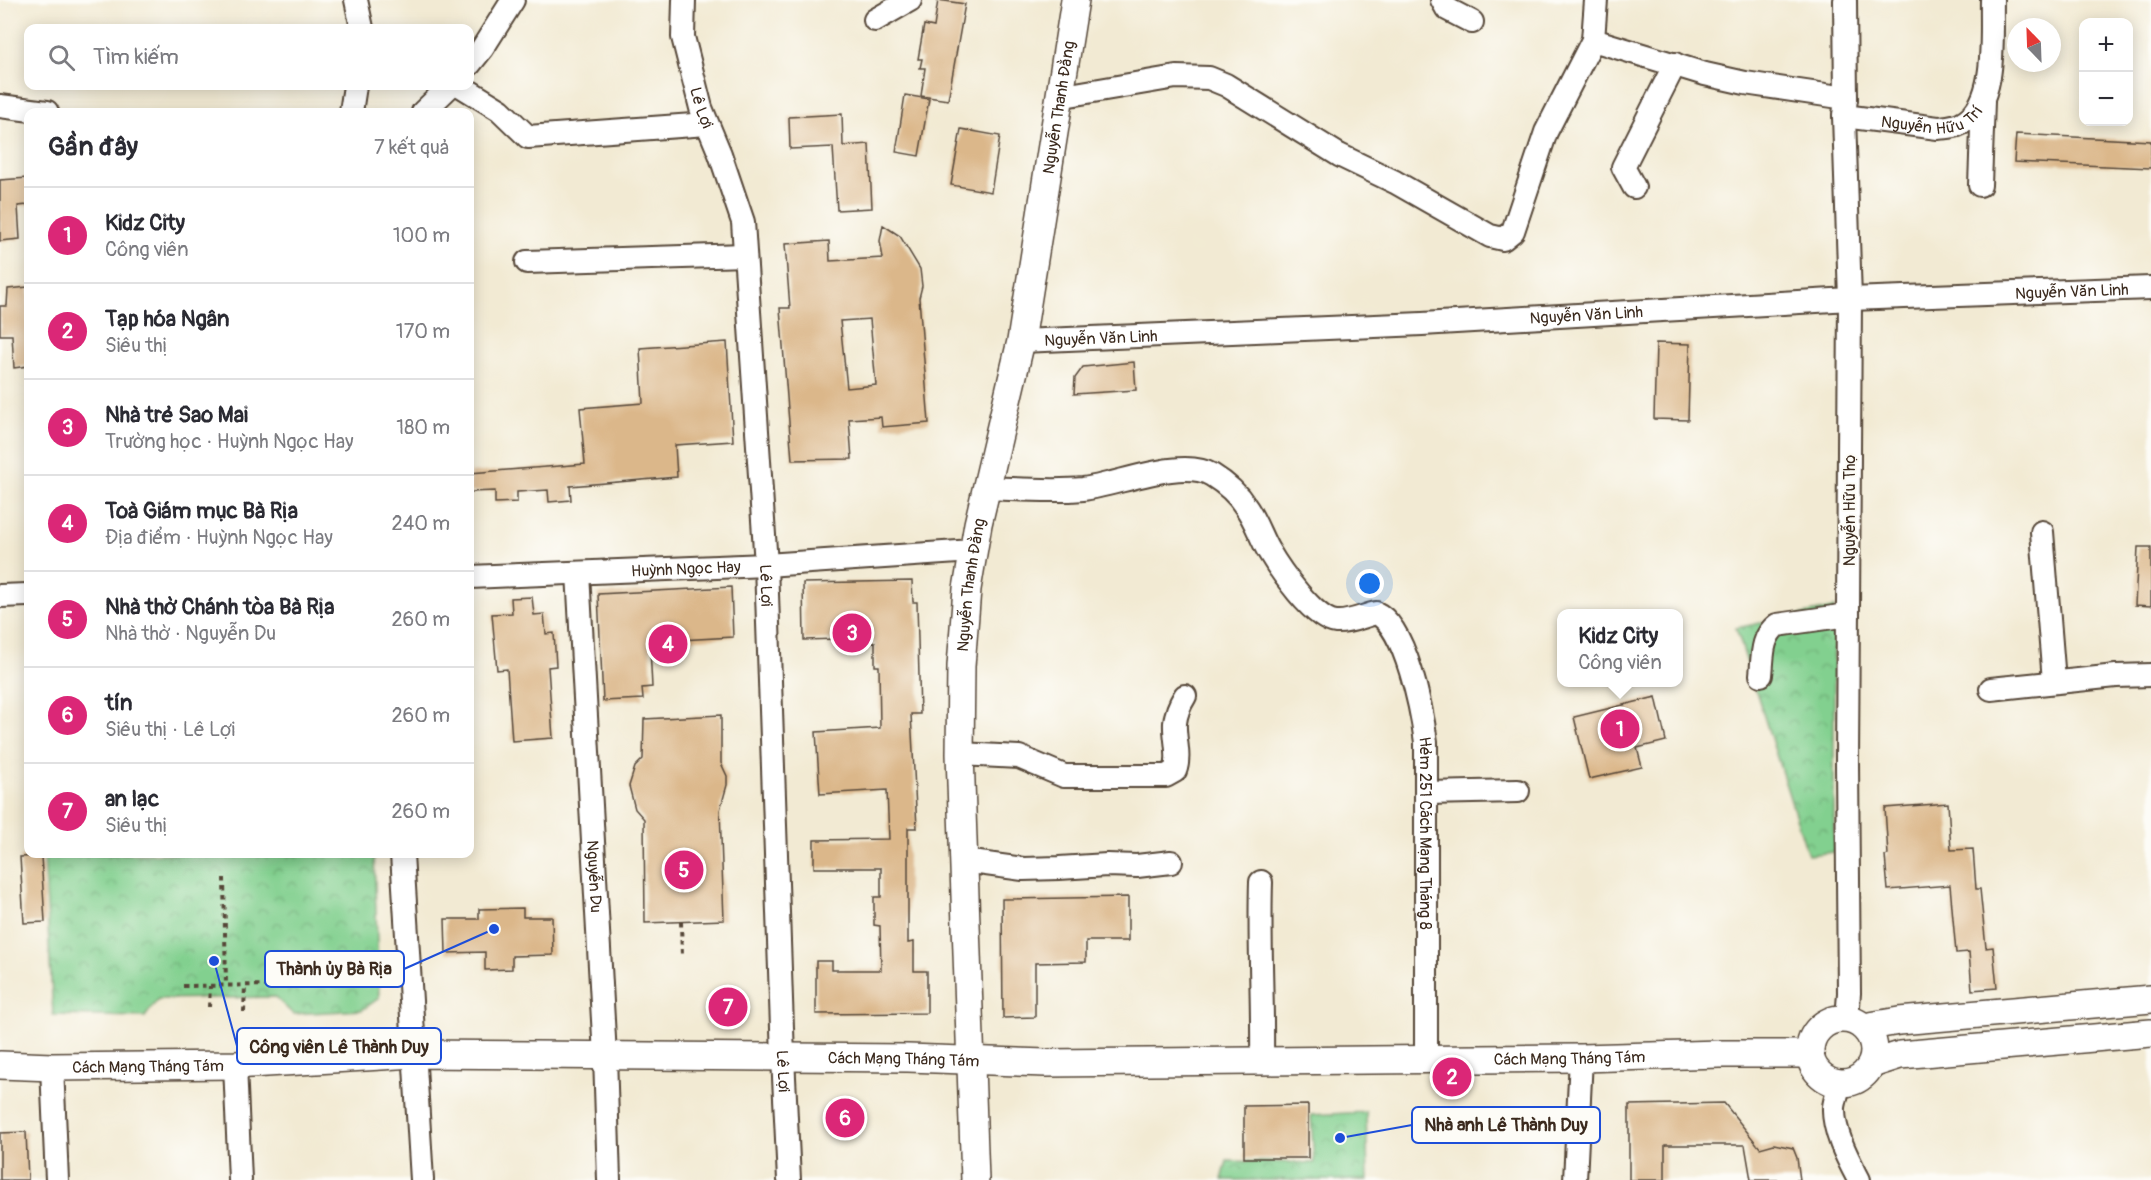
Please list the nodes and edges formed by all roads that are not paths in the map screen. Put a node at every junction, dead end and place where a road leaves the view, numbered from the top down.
1 (356, 0) edge
2 (513, 0) edge
3 (684, 0) edge
4 (910, 0) edge
5 (1075, 0) edge
6 (1442, 0) edge
7 (1596, 0) edge
8 (1845, 0) edge
9 (1992, 0) edge
10 (875, 20) dead end
11 (1472, 22) dead end
12 (361, 24) edge
13 (1593, 40) junction
14 (474, 58) edge
15 (1675, 64) junction
16 (354, 90) edge
17 (446, 90) edge
18 (468, 90) edge
19 (1058, 97) junction
20 (1983, 101) junction
21 (0, 106) edge
22 (1845, 107) junction
23 (351, 108) edge
24 (427, 108) edge
25 (24, 109) edge
26 (707, 124) junction
27 (1980, 186) dead end
28 (1634, 187) dead end
29 (745, 255) junction
30 (526, 262) dead end
31 (2151, 288) edge
32 (1850, 299) junction
33 (1021, 341) junction
34 (987, 488) junction
35 (2042, 532) dead end
36 (973, 551) junction
37 (766, 565) junction
38 (578, 573) junction
39 (474, 577) edge
40 (24, 595) edge
41 (0, 596) edge
42 (1848, 615) junction
43 (1761, 675) dead end
44 (2151, 675) edge
45 (2054, 681) junction
46 (1991, 689) dead end
47 (1185, 696) dead end
48 (960, 754) junction
49 (1518, 791) dead end
50 (1427, 793) junction
51 (402, 858) edge
52 (964, 861) junction
53 (1171, 862) dead end
54 (1261, 882) dead end
55 (2151, 999) edge
56 (1855, 1023) junction
57 (2151, 1033) edge
58 (1809, 1053) junction
59 (414, 1054) junction
60 (605, 1056) junction
61 (783, 1057) junction
62 (1426, 1059) junction
63 (1581, 1059) junction
64 (1262, 1061) junction
65 (971, 1062) junction
66 (1872, 1064) junction
67 (0, 1065) edge
68 (235, 1065) junction
69 (52, 1067) junction
70 (1839, 1084) junction
71 (57, 1180) edge
72 (240, 1180) edge
73 (422, 1180) edge
74 (609, 1180) edge
75 (789, 1180) edge
76 (975, 1180) edge
77 (1575, 1180) edge
78 (1859, 1180) edge

1 - 12 street
2 - 14 street
3 - 26 street, Lê Lợi
4 - 10 street
5 - 19 main road, Nguyễn Thanh Đằng
6 - 11 street
7 - 13 street
8 - 22 street, Nguyễn Hữu Thọ
9 - 20 street, Nguyễn Hữu Trí
13 - 15 street, Nguyễn Hữu Trí
13 - 19 street
15 - 22 street, Nguyễn Hữu Trí
15 - 28 street
16 - 23 street
17 - 24 street
18 - 26 street
19 - 33 main road, Nguyễn Thanh Đằng
20 - 22 street, Nguyễn Hữu Trí
20 - 27 street
21 - 25 street
22 - 32 street, Nguyễn Hữu Thọ
26 - 29 street, Lê Lợi
29 - 30 street
29 - 37 street, Lê Lợi
31 - 32 street, Nguyễn Văn Linh
32 - 33 street, Nguyễn Văn Linh
32 - 42 street, Nguyễn Hữu Thọ
33 - 34 main road, Nguyễn Thanh Đằng
34 - 36 main road, Nguyễn Thanh Đằng
34 - 50 street, Hẻm 251 Cách Mạng Tháng 8
35 - 45 street
36 - 37 street, Huỳnh Ngọc Hay
36 - 48 main road, Nguyễn Thanh Đằng
37 - 38 street, Huỳnh Ngọc Hay
37 - 61 street, Lê Lợi
38 - 39 street, Huỳnh Ngọc Hay
38 - 60 street, Nguyễn Du
40 - 41 street
42 - 43 street
42 - 56 street, Nguyễn Hữu Thọ
44 - 45 street
45 - 46 street
47 - 48 street
48 - 52 main road, Nguyễn Thanh Đằng
49 - 50 street
50 - 62 street, Hẻm 251 Cách Mạng Tháng 8
51 - 59 street
52 - 53 street
52 - 65 main road, Nguyễn Thanh Đằng
54 - 64 street
55 - 56 main road
56 - 58 main road
56 - 66 main road
57 - 66 main road
58 - 63 main road, Cách Mạng Tháng Tám
58 - 70 main road
59 - 60 main road, Cách Mạng Tháng Tám
59 - 68 main road, Cách Mạng Tháng Tám
59 - 73 street
60 - 61 main road, Cách Mạng Tháng Tám
60 - 74 street, Nguyễn Du
61 - 65 main road, Cách Mạng Tháng Tám
61 - 75 street, Lê Lợi
62 - 63 main road, Cách Mạng Tháng Tám
62 - 64 main road, Cách Mạng Tháng Tám
63 - 77 street
64 - 65 main road, Cách Mạng Tháng Tám
65 - 76 main road, Nguyễn Thanh Đằng
66 - 70 main road
67 - 69 main road, Cách Mạng Tháng Tám
68 - 69 main road, Cách Mạng Tháng Tám
68 - 72 street
69 - 71 street
70 - 78 street

